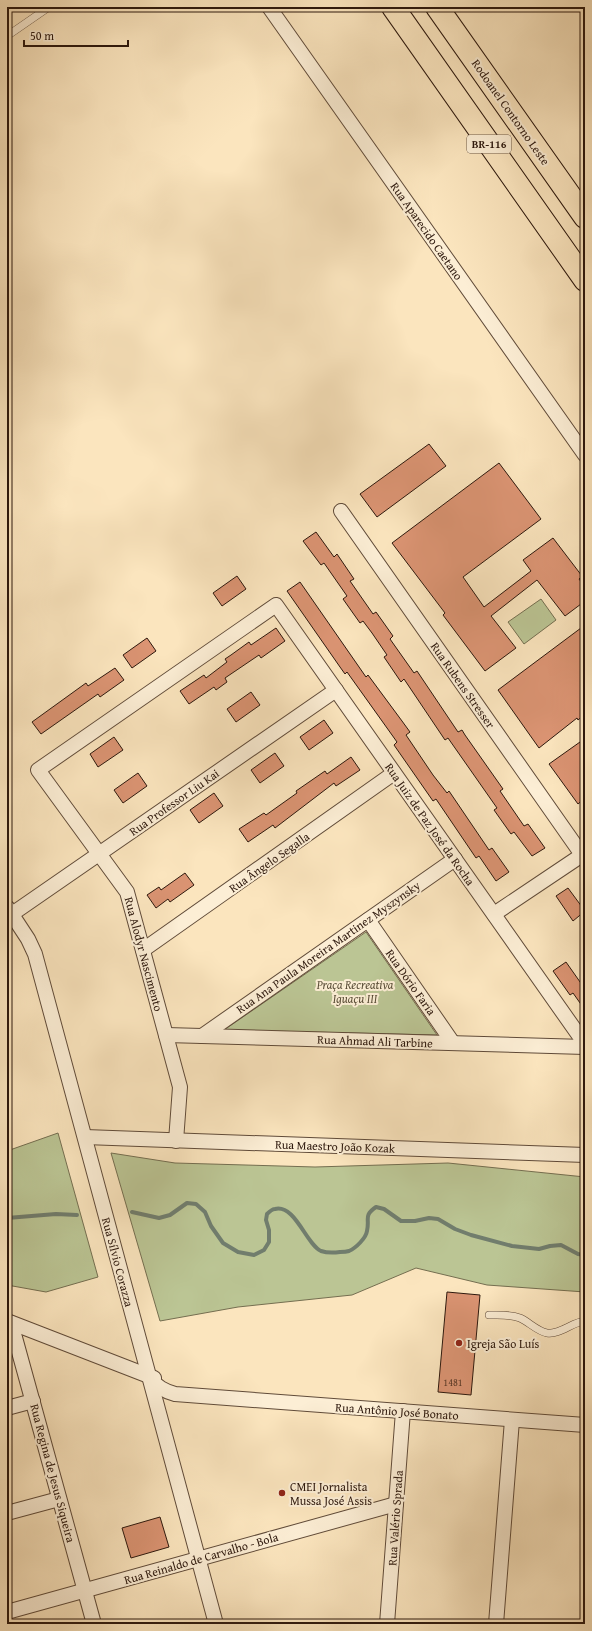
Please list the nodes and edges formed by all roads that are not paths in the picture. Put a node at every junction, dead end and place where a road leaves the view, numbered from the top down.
1 (49, 7) edge
2 (269, 7) edge
3 (393, 7) edge
4 (437, 7) edge
5 (7, 36) edge
6 (585, 217) edge
7 (585, 280) edge
8 (585, 454) edge
9 (341, 511) dead end
10 (336, 690) junction
11 (38, 770) joint
12 (394, 773) junction
13 (99, 854) junction
14 (584, 856) edge
15 (454, 859) junction
16 (9, 910) edge
17 (494, 914) junction
18 (368, 920) junction
19 (143, 950) junction
20 (166, 1035) junction
21 (202, 1036) junction
22 (454, 1043) junction
23 (585, 1044) edge
24 (585, 1047) edge
25 (85, 1137) junction
26 (176, 1140) junction
27 (585, 1155) edge
28 (489, 1315) dead end
29 (585, 1321) edge
30 (9, 1322) edge
31 (149, 1376) junction
32 (33, 1401) junction
33 (7, 1408) edge
34 (403, 1412) junction
35 (512, 1420) junction
36 (585, 1425) edge
37 (59, 1499) junction
38 (396, 1504) junction
39 (7, 1513) edge
40 (198, 1559) junction
41 (85, 1591) junction
42 (7, 1612) edge
43 (94, 1624) edge
44 (216, 1624) edge
45 (387, 1624) edge
46 (496, 1624) edge

1 - 5 lane
2 - 8 street, Rua Aparecido Caetano
3 - 7 highway, BR-116
4 - 6 highway, Rodoanel Contorno Leste / BR-116
9 - 14 street, Rua Rubens Stresser
10 - 11 street, Rua Juiz de Paz José da Rocha
10 - 12 street, Rua Juiz de Paz José da Rocha
10 - 13 street, Rua Professor Liu Kai
11 - 13 street, Rua Alodyr Nascimento
12 - 15 street, Rua Juiz de Paz José da Rocha
12 - 19 street, Rua Ângelo Segalla
13 - 16 street, Rua Professor Liu Kai
13 - 19 street, Rua Alodyr Nascimento
14 - 17 street
15 - 17 street, Rua Juiz de Paz José da Rocha
15 - 18 street, Rua Ana Paula Moreira Martinez Myszynsky
16 - 25 street, Rua Sílvio Corazza
17 - 23 street, Rua Juiz de Paz José da Rocha
18 - 21 street, Rua Ana Paula Moreira Martinez Myszynsky
18 - 22 street, Rua Dório Faria
19 - 20 street, Rua Alodyr Nascimento
20 - 21 street, Rua Ahmad Ali Tarbine
20 - 26 street, Rua Alodyr Nascimento
21 - 22 street, Rua Ahmad Ali Tarbine
22 - 24 street, Rua Ahmad Ali Tarbine
25 - 26 street, Rua Maestro João Kozak
25 - 31 street, Rua Sílvio Corazza
26 - 27 street, Rua Maestro João Kozak
28 - 29 lane
30 - 31 street, Rua Antônio José Bonato
30 - 32 street, Rua Regina de Jesus Siqueira
31 - 34 street, Rua Antônio José Bonato
31 - 40 street, Rua Sílvio Corazza
32 - 33 street
32 - 37 street, Rua Regina de Jesus Siqueira
34 - 35 street, Rua Antônio José Bonato
34 - 38 street, Rua Valério Sprada
35 - 36 street, Rua Antônio José Bonato
35 - 46 street
37 - 39 street
37 - 41 street, Rua Regina de Jesus Siqueira
38 - 40 street, Rua Reinaldo de Carvalho - Bola
38 - 45 street, Rua Valério Sprada
40 - 41 street, Rua Reinaldo de Carvalho - Bola
40 - 44 street, Rua Sílvio Corazza
41 - 42 street, Rua Reinaldo de Carvalho - Bola
41 - 43 street, Rua Regina de Jesus Siqueira

